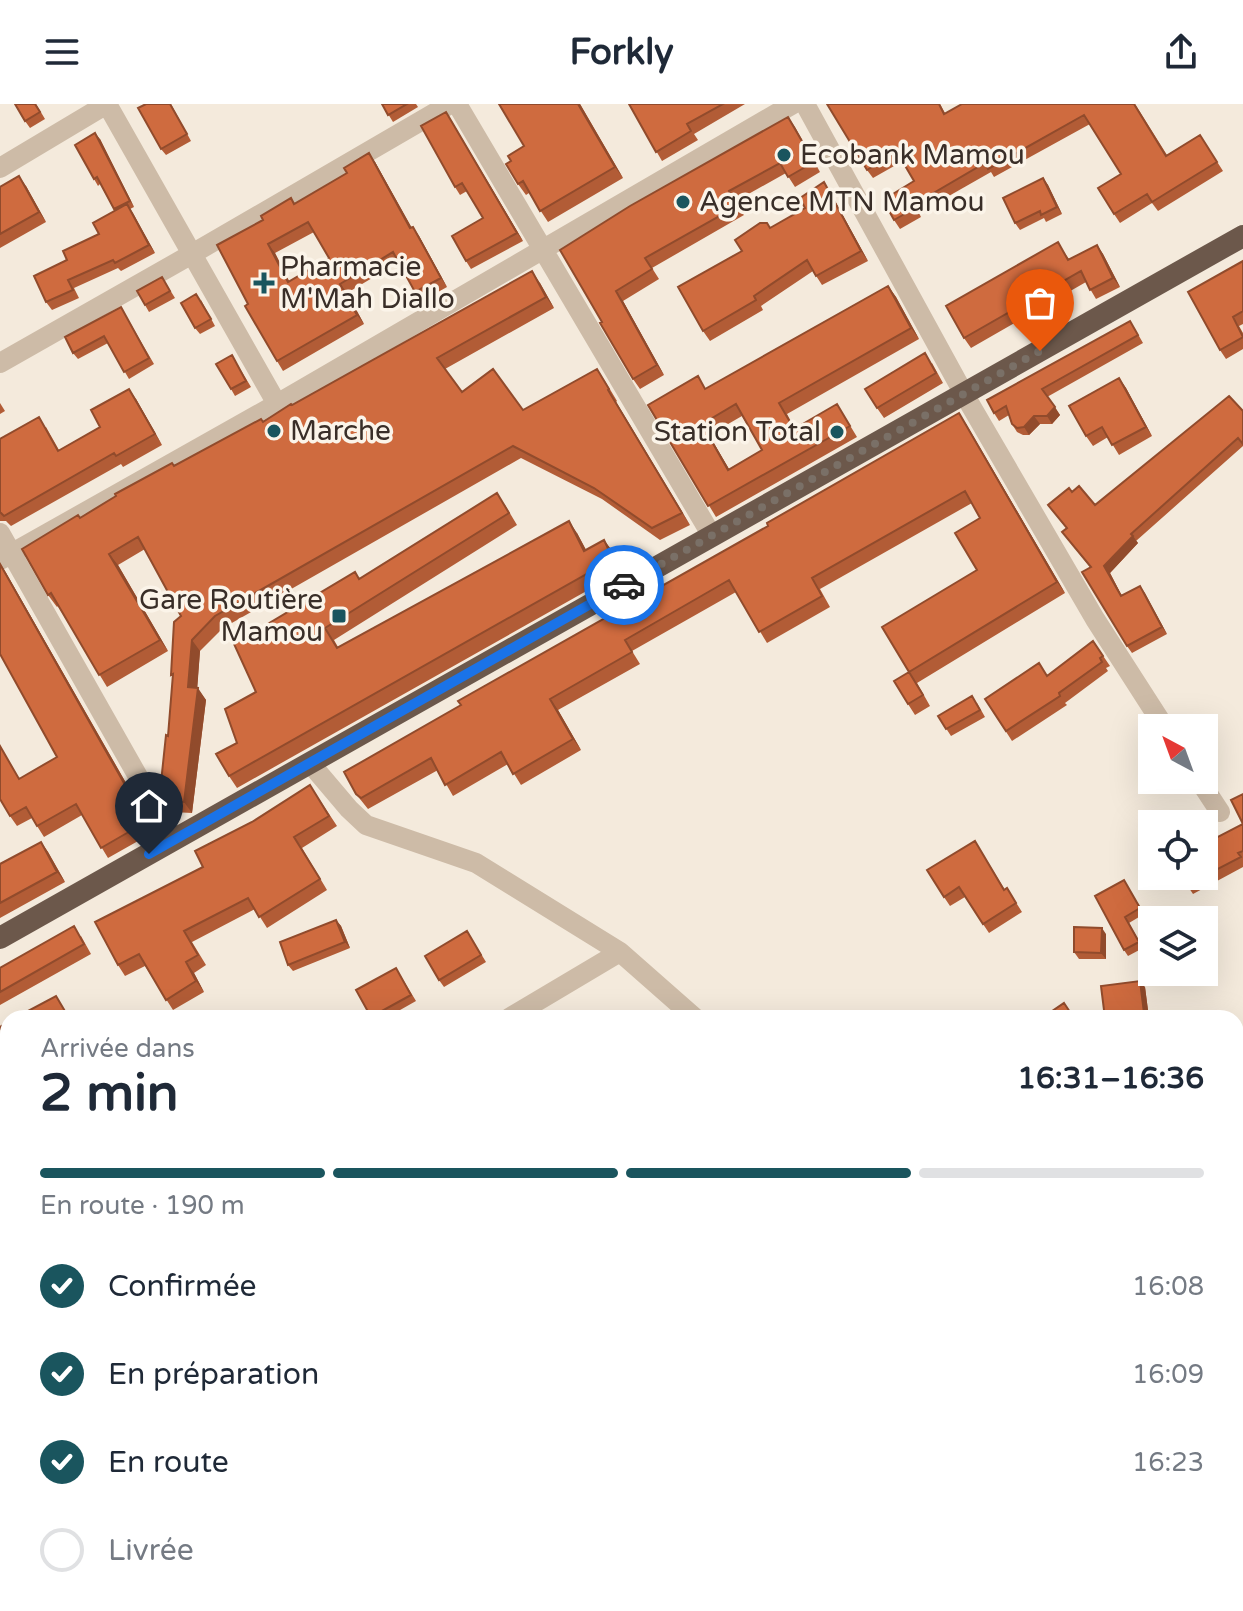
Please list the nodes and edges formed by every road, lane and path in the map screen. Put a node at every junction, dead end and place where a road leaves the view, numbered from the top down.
1 (107, 104) edge
2 (450, 104) edge
3 (457, 104) edge
4 (793, 104) edge
5 (805, 104) edge
6 (0, 168) edge
7 (1243, 236) edge
8 (543, 249) junction
9 (192, 254) junction
10 (0, 363) edge
11 (964, 394) junction
12 (277, 404) junction
13 (0, 533) edge
14 (712, 536) junction
15 (6, 557) edge
16 (1156, 714) edge
17 (310, 763) junction
18 (1208, 794) edge
19 (1220, 812) dead end
20 (174, 840) junction
21 (0, 938) edge
22 (620, 952) junction
23 (522, 1010) edge
24 (686, 1010) edge

1 - 6 street
1 - 9 street
2 - 9 street
3 - 8 street
4 - 8 street
5 - 11 street
7 - 11 highway
8 - 12 street
8 - 14 street
9 - 10 street
9 - 12 street
11 - 14 highway
11 - 16 street
12 - 15 street
13 - 15 street
14 - 17 highway
15 - 20 street
17 - 20 highway
17 - 22 street
18 - 19 street
20 - 21 highway
22 - 23 street
22 - 24 street

